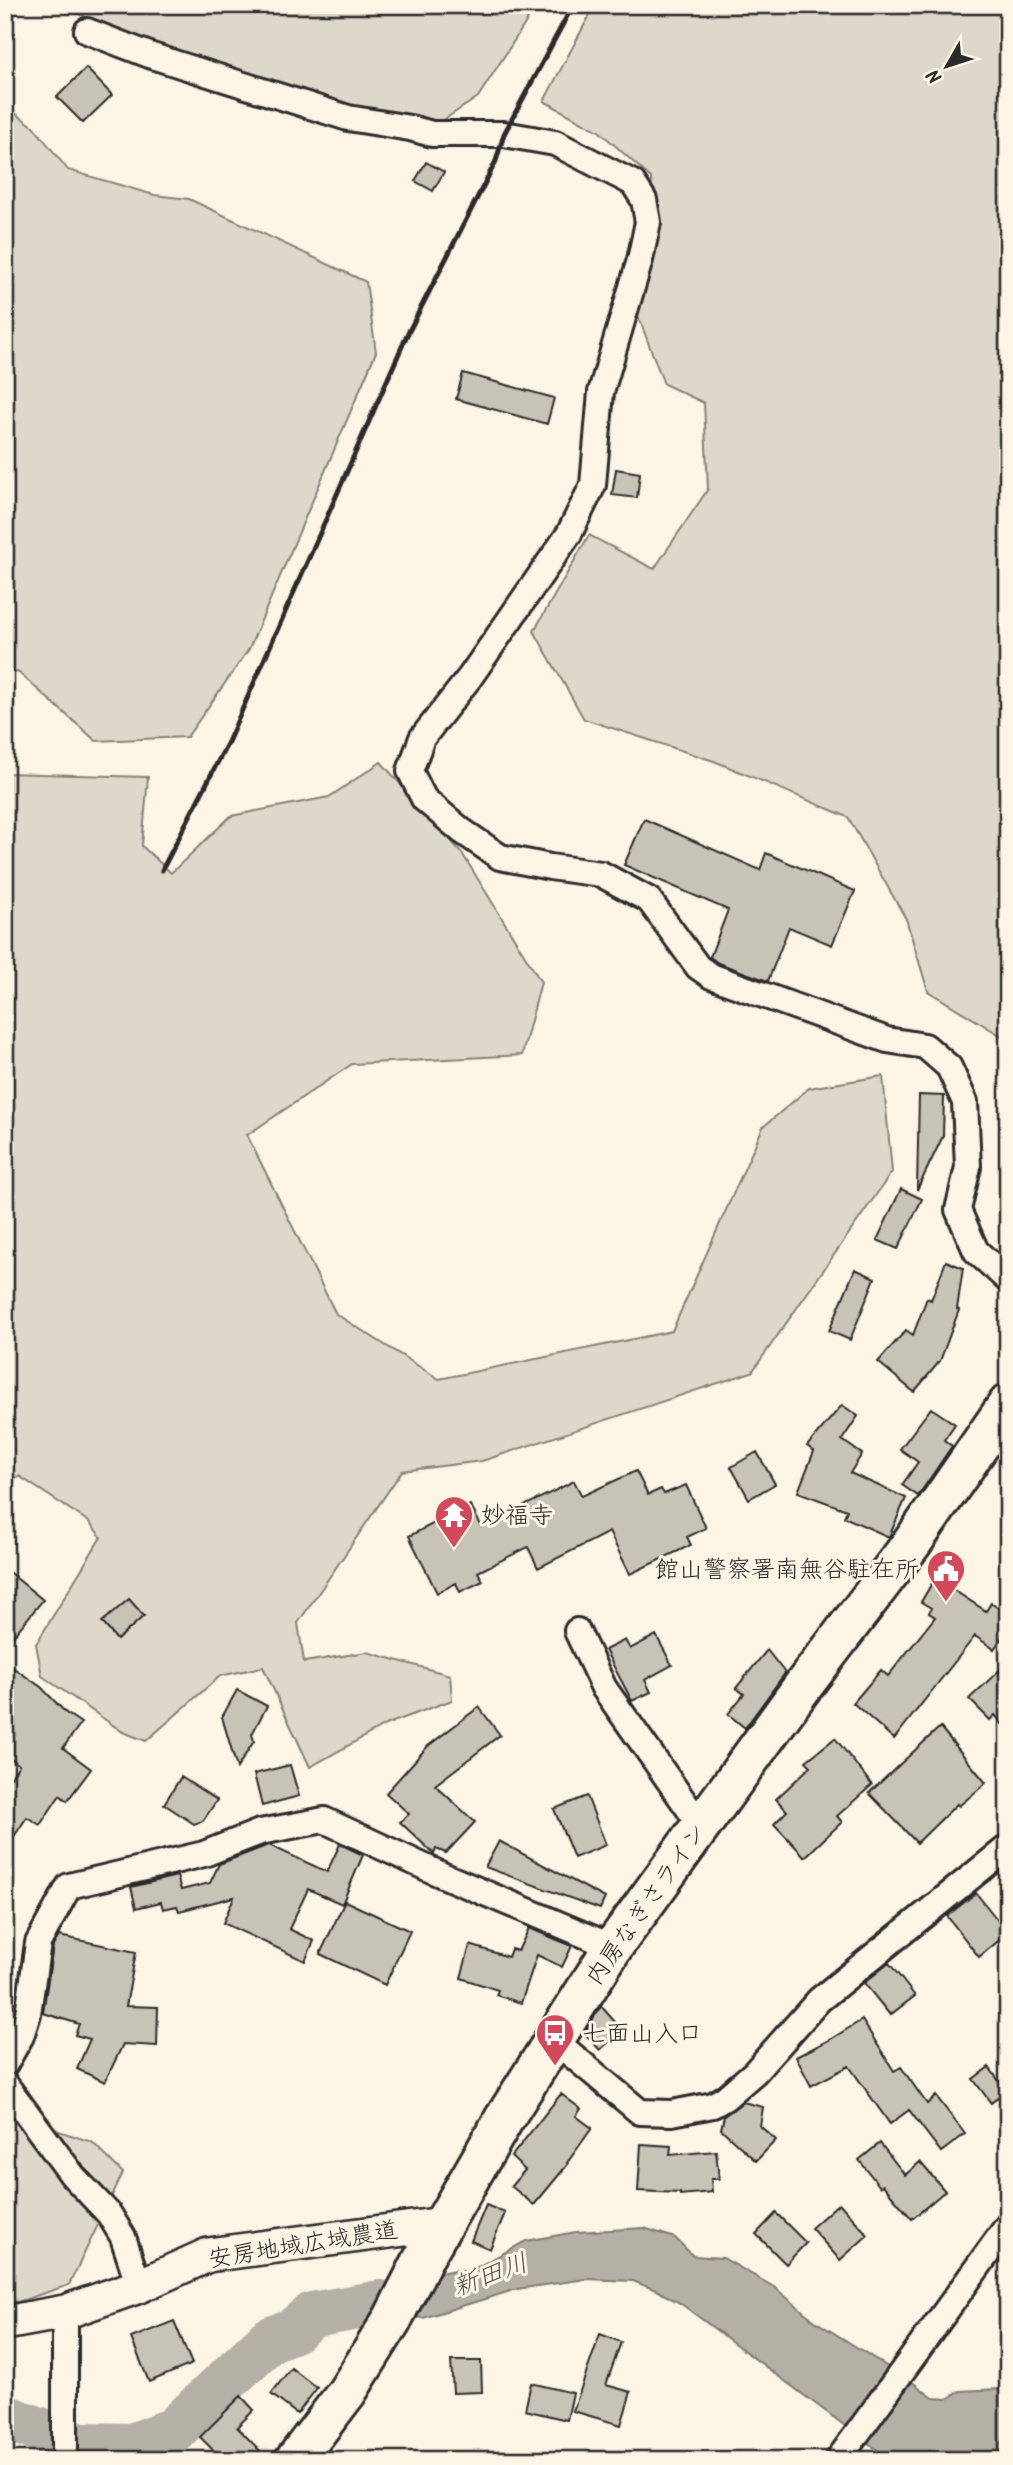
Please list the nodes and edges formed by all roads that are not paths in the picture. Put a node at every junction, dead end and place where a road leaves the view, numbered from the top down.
1 (87, 30) dead end
2 (1008, 1280) edge
3 (1008, 1404) edge
4 (577, 1631) dead end
5 (701, 1826) junction
6 (1008, 1847) edge
7 (613, 1947) junction
8 (554, 2040) junction
9 (5, 2064) edge
10 (5, 2084) edge
11 (443, 2224) junction
12 (1008, 2225) edge
13 (139, 2286) junction
14 (65, 2312) junction
15 (5, 2323) edge
16 (65, 2457) dead end
17 (295, 2460) edge
18 (838, 2460) edge

1 - 2 street
3 - 5 highway, 内房なぎさライン
4 - 5 street
5 - 7 highway, 内房なぎさライン
6 - 8 street
7 - 8 highway, 内房なぎさライン
7 - 9 street
8 - 11 highway, 内房なぎさライン
10 - 13 street
11 - 13 street, 安房地域広域農道
11 - 17 highway, 内房なぎさライン
12 - 18 street
13 - 14 street, 安房地域広域農道
14 - 15 street, 安房地域広域農道
14 - 16 street

